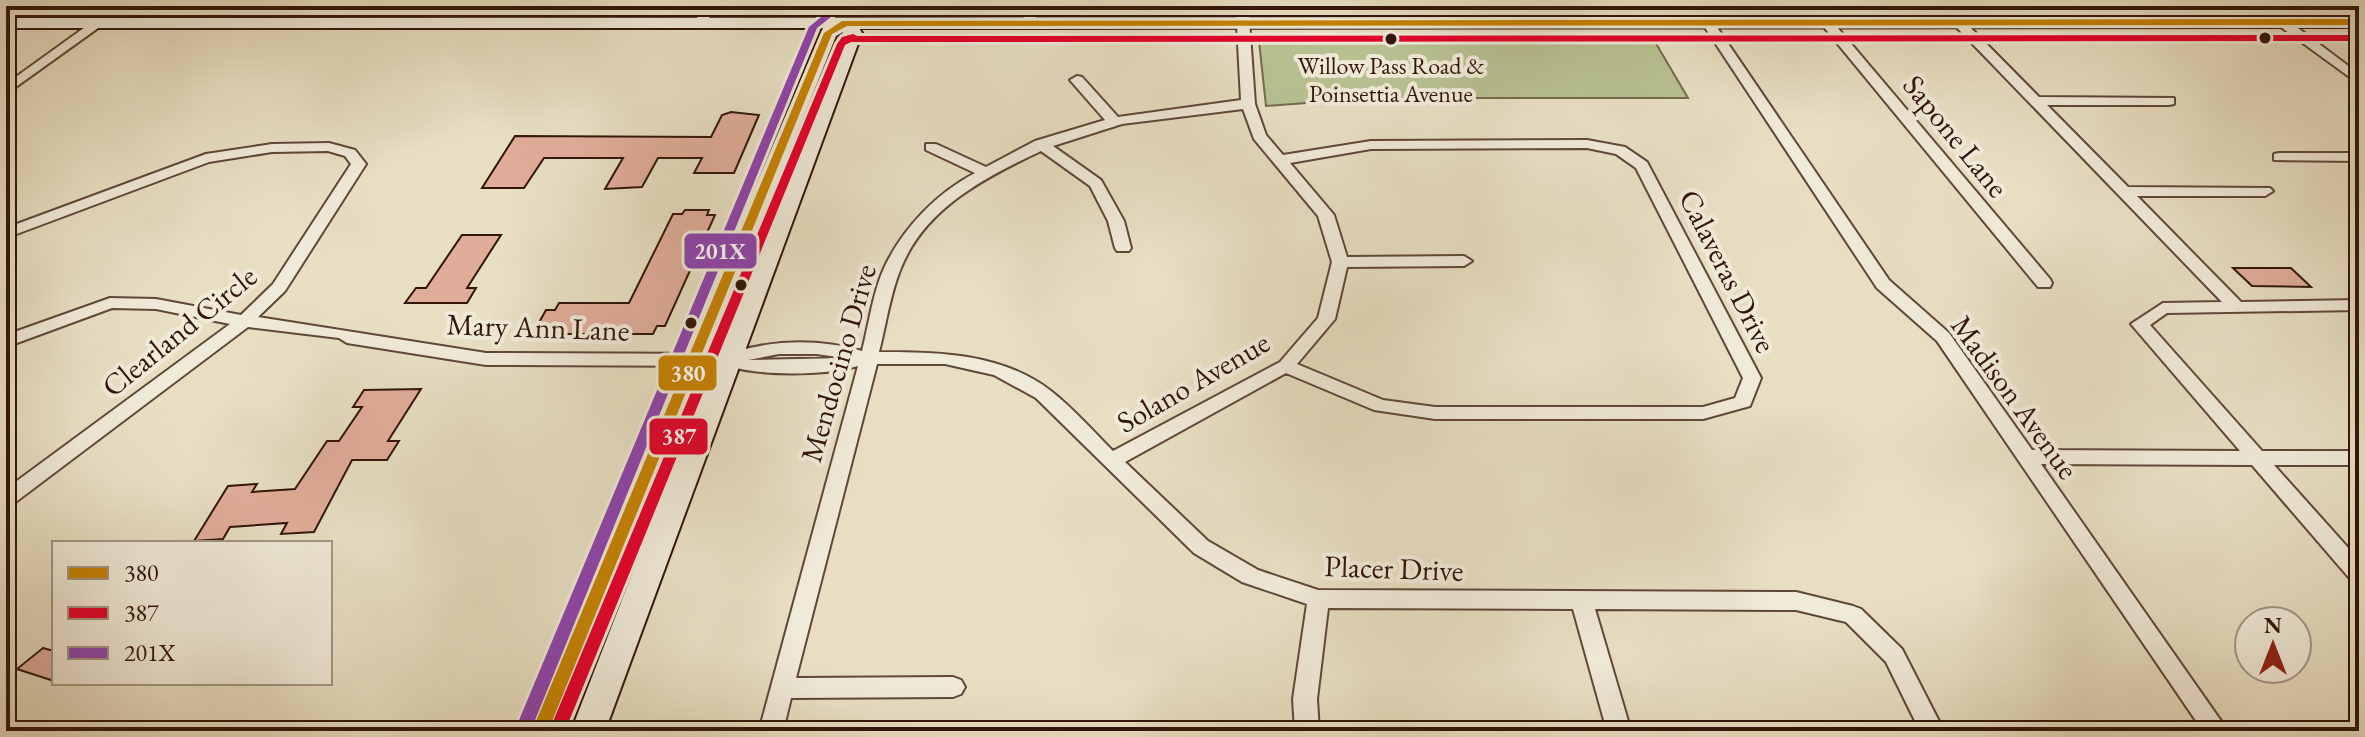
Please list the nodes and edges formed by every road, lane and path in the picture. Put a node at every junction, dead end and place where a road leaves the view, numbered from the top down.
1 (1638, 6) edge
2 (1942, 6) edge
3 (2154, 6) edge
4 (704, 14) edge
5 (1031, 15) edge
6 (1243, 15) edge
7 (1442, 15) edge
8 (2173, 22) junction
9 (2282, 22) junction
10 (2359, 22) edge
11 (6, 23) edge
12 (90, 23) junction
13 (845, 23) junction
14 (1708, 23) junction
15 (1827, 23) junction
16 (1958, 23) junction
17 (1649, 24) junction
18 (6, 77) edge
19 (1077, 80) dead end
20 (2359, 80) edge
21 (6, 90) edge
22 (2036, 101) junction
23 (2169, 101) dead end
24 (1248, 104) junction
25 (1113, 120) junction
26 (1040, 144) junction
27 (931, 147) dead end
28 (2279, 157) dead end
29 (2359, 157) edge
30 (1279, 160) junction
31 (987, 173) junction
32 (2265, 191) dead end
33 (2126, 192) junction
34 (6, 233) edge
35 (1123, 248) dead end
36 (1464, 261) dead end
37 (1340, 262) junction
38 (2044, 283) dead end
39 (2235, 305) junction
40 (2359, 305) edge
41 (245, 321) junction
42 (6, 341) edge
43 (867, 358) junction
44 (694, 360) junction
45 (728, 360) junction
46 (1286, 366) junction
47 (2024, 457) junction
48 (2256, 457) junction
49 (2359, 458) edge
50 (1112, 460) junction
51 (6, 499) edge
52 (2359, 574) edge
53 (1318, 599) junction
54 (1582, 602) junction
55 (953, 687) dead end
56 (782, 688) junction
57 (540, 731) edge
58 (588, 731) edge
59 (771, 731) edge
60 (1307, 731) edge
61 (1619, 731) edge
62 (1932, 731) edge
63 (2216, 731) edge

1 - 17 street
2 - 16 street
3 - 8 street
4 - 12 main road
4 - 13 main road
5 - 6 main road
5 - 13 main road
6 - 7 main road
6 - 24 street
7 - 17 main road
8 - 9 main road
8 - 16 main road
9 - 10 main road
9 - 20 street
11 - 12 main road
12 - 18 street
12 - 21 street
13 - 44 main road
13 - 45 main road
14 - 15 main road
14 - 17 main road
14 - 47 street, Madison Avenue
15 - 16 main road
15 - 38 street, Sapone Lane
16 - 22 street
19 - 25 street
22 - 23 street
22 - 33 street
24 - 25 street, Mendocino Drive
24 - 30 street
25 - 26 street, Mendocino Drive
26 - 31 street, Mendocino Drive
26 - 35 street
27 - 31 street
28 - 29 street
30 - 37 street
30 - 46 street, Calaveras Drive
31 - 43 street, Mendocino Drive
32 - 33 street
33 - 39 street
34 - 41 street, Clearland Circle
36 - 37 street
37 - 46 street, Solano Avenue
39 - 40 street
39 - 48 street
41 - 42 street, Mary Ann Lane
41 - 44 street, Mary Ann Lane
41 - 51 street, Clearland Circle
43 - 45 street, Placer Drive
43 - 50 street, Placer Drive
43 - 56 street, Mendocino Drive
44 - 45 street, Mary Ann Lane
44 - 57 main road
45 - 58 main road
46 - 50 street, Solano Avenue
47 - 48 street
47 - 63 street, Madison Avenue
48 - 49 street
48 - 52 street
50 - 53 street, Placer Drive
53 - 54 street, Placer Drive
53 - 60 street
54 - 61 street
54 - 62 street, Placer Drive
55 - 56 street
56 - 59 street, Mendocino Drive

